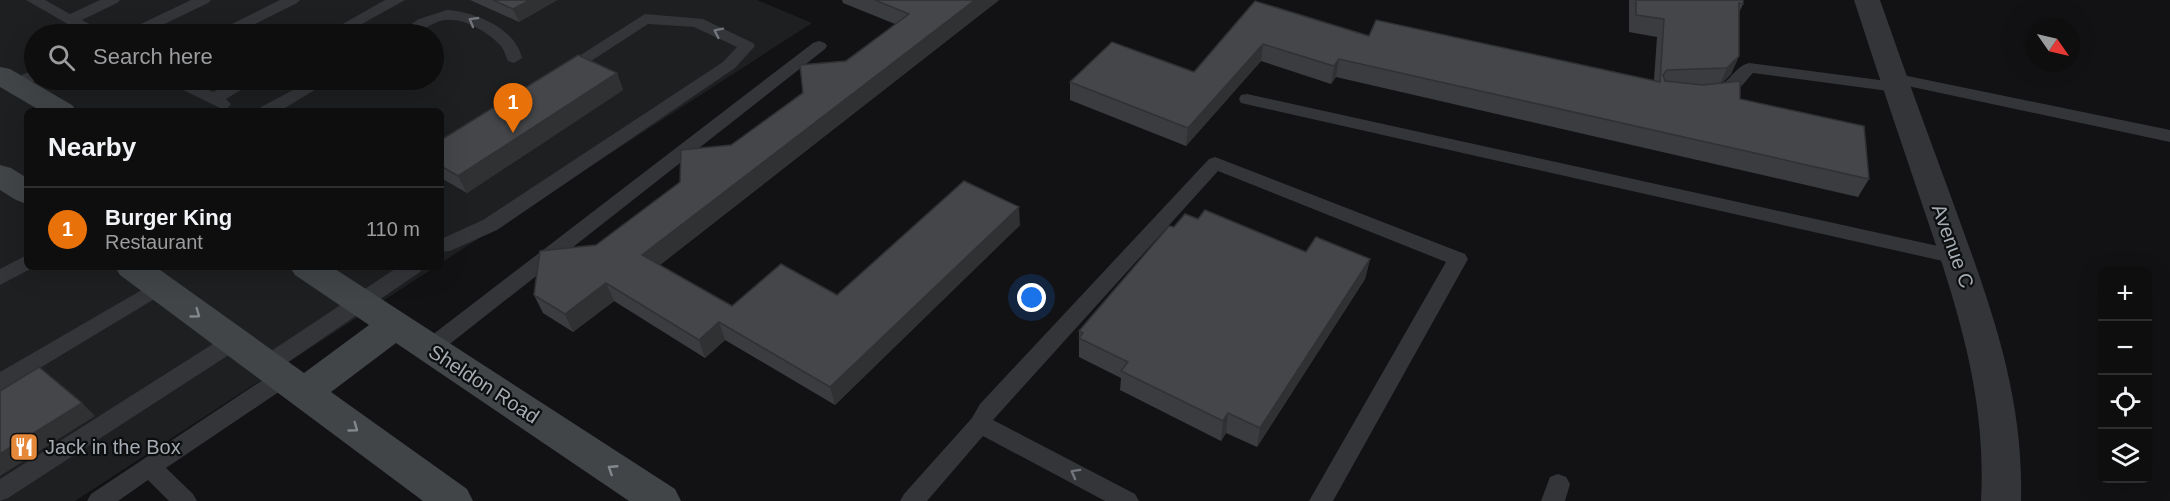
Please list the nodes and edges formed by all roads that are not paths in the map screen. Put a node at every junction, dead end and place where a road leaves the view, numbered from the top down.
1 (33, 0) edge
2 (112, 0) edge
3 (203, 0) edge
4 (292, 0) edge
5 (397, 0) edge
6 (1867, 0) edge
7 (69, 20) junction
8 (77, 24) edge
9 (153, 24) edge
10 (244, 24) edge
11 (352, 24) edge
12 (426, 24) edge
13 (819, 46) dead end
14 (514, 58) dead end
15 (550, 80) edge
16 (1895, 83) junction
17 (33, 90) edge
18 (191, 90) edge
19 (234, 90) edge
20 (305, 90) edge
21 (1702, 95) edge
22 (1247, 99) dead end
23 (211, 105) edge
24 (58, 108) edge
25 (272, 108) edge
26 (2170, 136) edge
27 (0, 175) edge
28 (24, 191) edge
29 (444, 245) edge
30 (1956, 257) junction
31 (24, 264) edge
32 (312, 270) edge
33 (409, 270) edge
34 (145, 277) edge
35 (0, 278) edge
36 (361, 303) junction
37 (395, 325) junction
38 (234, 341) junction
39 (430, 348) junction
40 (285, 378) junction
41 (0, 383) edge
42 (980, 424) junction
43 (150, 467) junction
44 (0, 491) edge
45 (99, 501) edge
46 (185, 501) edge
47 (453, 501) edge
48 (661, 501) edge
49 (912, 501) edge
50 (1127, 501) edge
51 (1321, 501) edge
52 (2001, 501) edge

1 - 7 lane
2 - 7 lane
3 - 9 lane
4 - 10 lane
5 - 11 lane
6 - 16 street, Avenue C
7 - 8 lane
14 -> 12 lane
13 - 39 lane
29 -> 15 lane
16 - 21 lane
16 - 26 lane
16 - 30 street, Avenue C
17 - 24 main road
18 - 23 lane
19 - 23 lane
20 - 25 lane
22 - 30 lane
27 - 28 main road
30 - 52 street, Avenue C
31 - 35 lane
32 - 36 main road, Sheldon Road
33 - 36 lane
34 -> 38 main road
34 - 41 lane
36 - 37 main road, Sheldon Road
36 - 40 lane
37 - 39 main road, Sheldon Road
37 - 40 main road
38 - 40 main road
38 - 44 lane
48 -> 39 main road, Sheldon Road
40 - 43 lane
40 -> 47 main road
42 - 49 lane
50 -> 42 lane
42 - 51 lane
43 - 45 lane
43 - 46 lane

